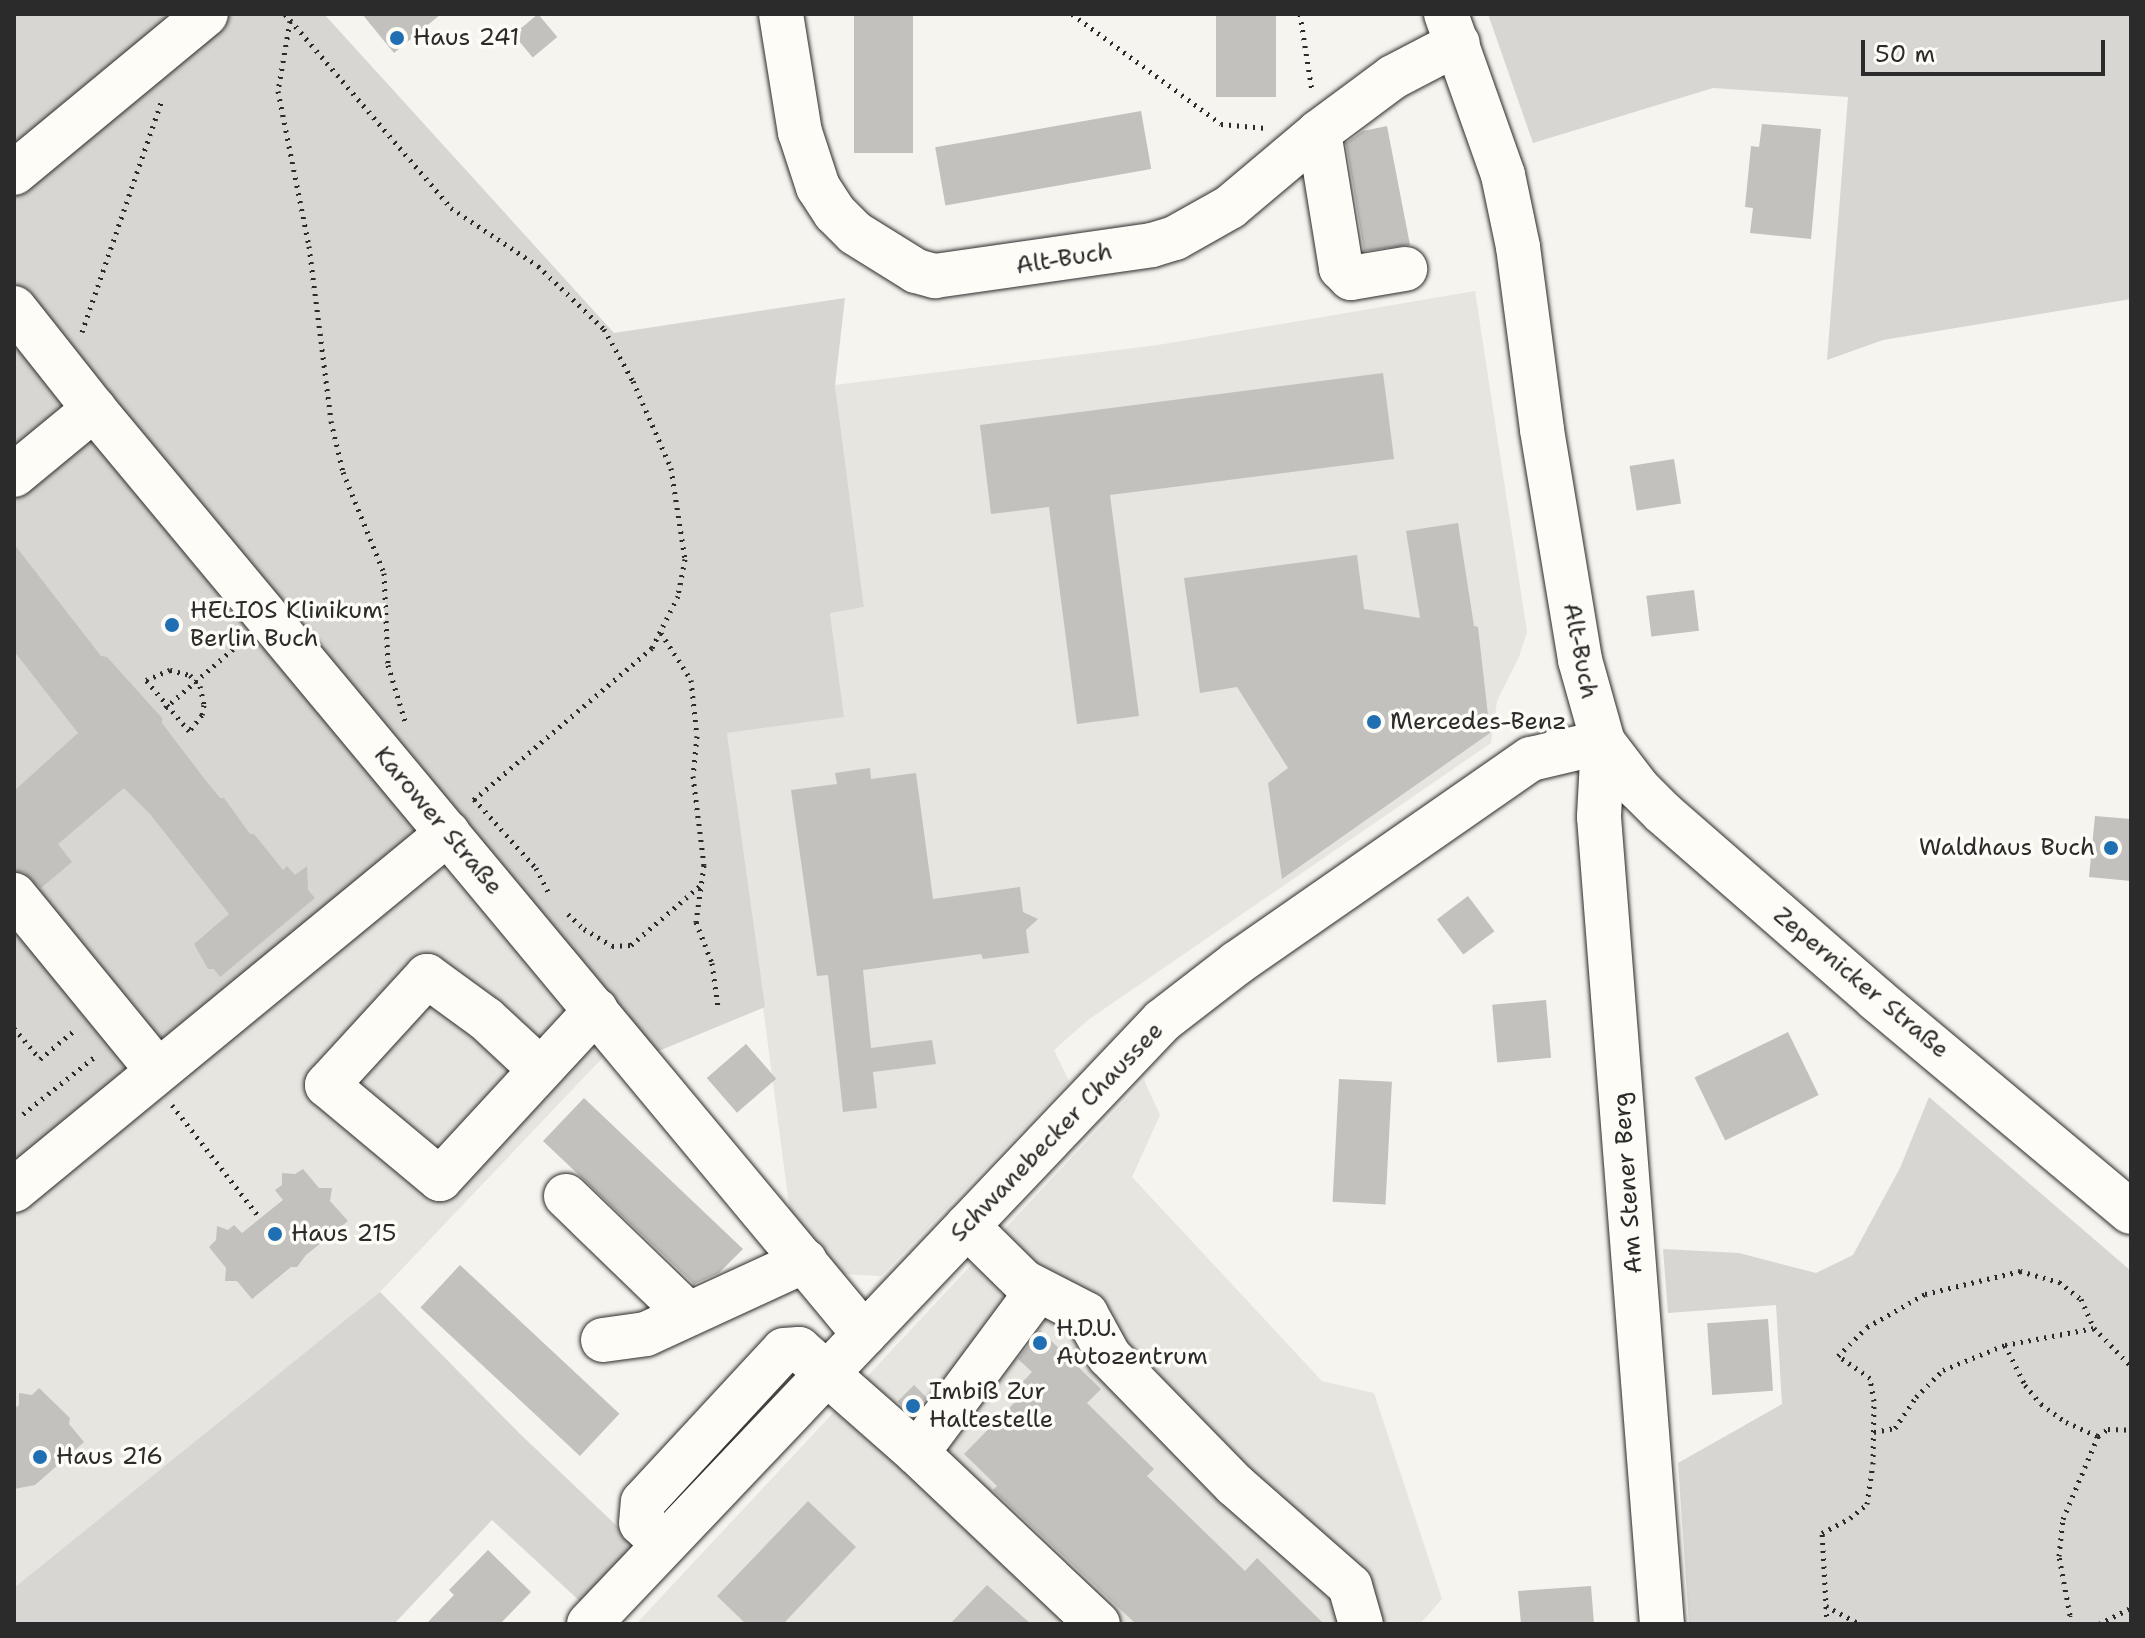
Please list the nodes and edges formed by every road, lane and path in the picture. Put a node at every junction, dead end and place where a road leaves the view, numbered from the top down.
1 (206, 14) edge
2 (285, 14) edge
3 (781, 14) edge
4 (1072, 14) edge
5 (1300, 14) edge
6 (290, 20) junction
7 (1452, 29) edge
8 (164, 94) dead end
9 (1319, 132) junction
10 (14, 173) edge
11 (1405, 269) dead end
12 (14, 308) edge
13 (61, 368) junction
14 (94, 409) junction
15 (14, 475) edge
16 (269, 619) junction
17 (661, 633) junction
18 (196, 681) junction
19 (166, 707) junction
20 (1603, 742) junction
21 (393, 767) junction
22 (455, 819) junction
23 (701, 885) junction
24 (14, 895) edge
25 (553, 900) dead end
26 (563, 910) dead end
27 (718, 1007) dead end
28 (596, 1010) junction
29 (83, 1022) junction
30 (14, 1028) edge
31 (91, 1046) dead end
32 (540, 1069) junction
33 (153, 1074) junction
34 (23, 1114) dead end
35 (14, 1190) edge
36 (566, 1196) dead end
37 (2131, 1212) edge
38 (260, 1218) dead end
39 (967, 1226) junction
40 (805, 1261) junction
41 (1038, 1290) junction
42 (688, 1314) junction
43 (2094, 1328) junction
44 (864, 1334) junction
45 (603, 1340) dead end
46 (2005, 1345) junction
47 (2131, 1366) edge
48 (827, 1372) junction
49 (2131, 1430) edge
50 (1874, 1432) junction
51 (2098, 1436) junction
52 (917, 1453) junction
53 (1826, 1606) junction
54 (2131, 1608) edge
55 (589, 1624) edge
56 (1098, 1624) edge
57 (1361, 1624) edge
58 (1662, 1624) edge
59 (1827, 1624) edge
60 (1860, 1624) edge
61 (2068, 1624) edge
62 (2099, 1624) edge

1 - 10 main road
2 - 6 path
3 - 9 main road, Alt-Buch
4 - 9 path
5 - 9 path
6 - 17 path
6 - 21 path
7 - 9 main road, Alt-Buch
7 - 20 main road, Alt-Buch
8 - 13 path
9 - 11 main road
12 - 13 main road, Karower Straße
13 - 14 main road, Karower Straße
14 - 15 main road
14 - 16 main road, Karower Straße
16 - 18 path
16 - 21 main road, Karower Straße
17 - 22 path
17 - 23 path
18 - 19 path
18 - 19 path
18 - 19 path
20 - 37 main road, Zepernicker Straße
20 - 39 main road, Schwanebecker Chaussee
20 - 58 main road, Am Stener Berg
21 - 22 main road, Karower Straße
22 - 25 path
22 - 28 main road, Karower Straße
22 - 33 main road
23 - 26 path
23 - 27 path
24 - 29 main road
28 - 32 main road
28 - 40 main road, Karower Straße
29 - 30 path
29 - 33 main road
31 - 34 path
32 - 32 main road
33 - 35 main road
33 - 38 path
36 - 42 main road
39 - 41 main road
39 - 44 main road, Schwanebecker Chaussee
40 - 42 main road
40 - 44 main road, Karower Straße
41 - 52 main road
41 - 57 main road
42 - 45 main road
43 - 46 path
43 - 47 path
43 - 50 path
44 - 48 main road, Schwanebecker Chaussee
46 - 50 path
46 - 51 path
48 - 52 main road
48 - 55 main road, Schwanebecker Chaussee
49 - 51 path
50 - 53 path
51 - 61 path
52 - 56 main road
53 - 59 path
53 - 60 path
54 - 62 path

